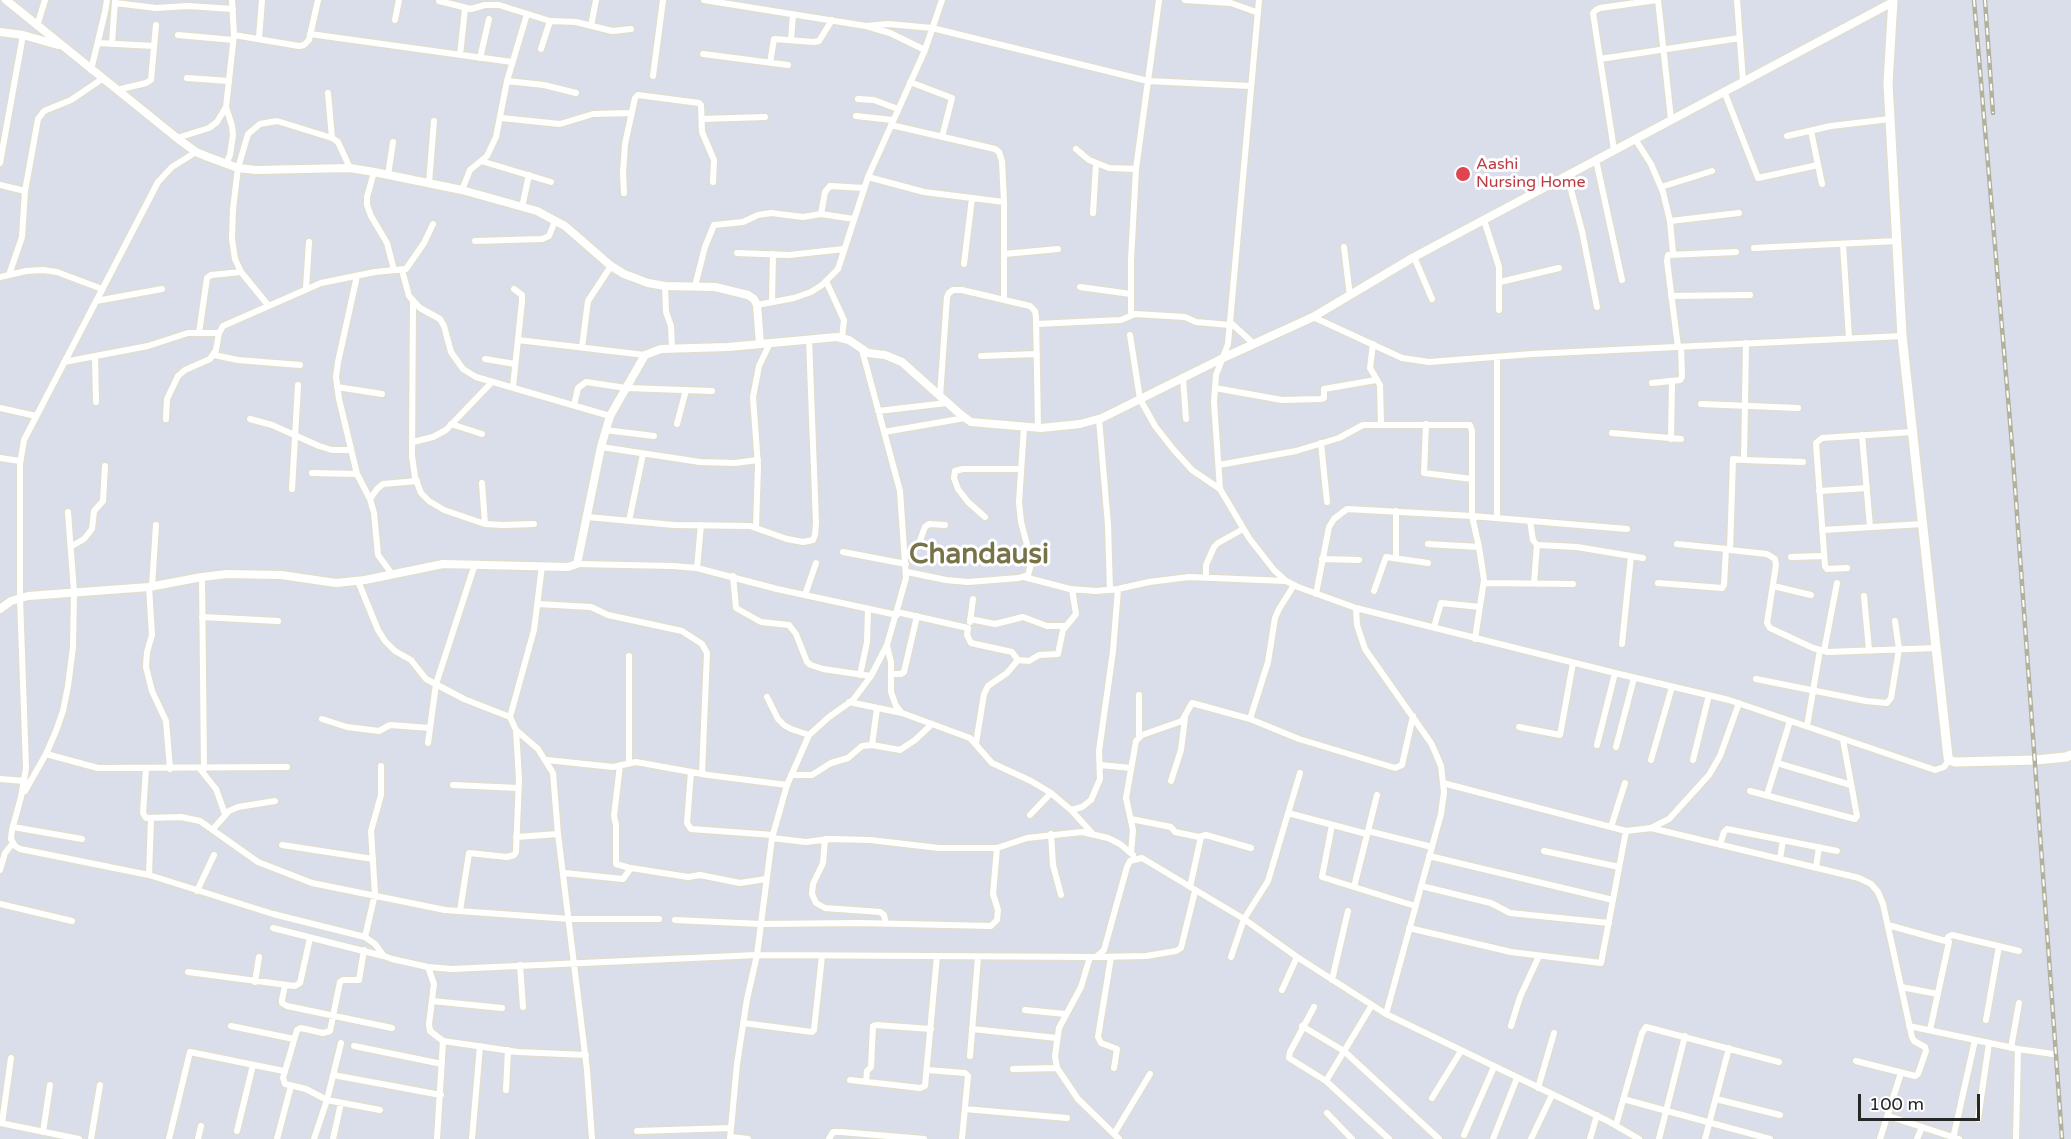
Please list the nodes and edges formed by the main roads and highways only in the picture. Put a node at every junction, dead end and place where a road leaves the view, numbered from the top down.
1 (1893, 1) edge
2 (2069, 757) edge

1 - 2 main road

